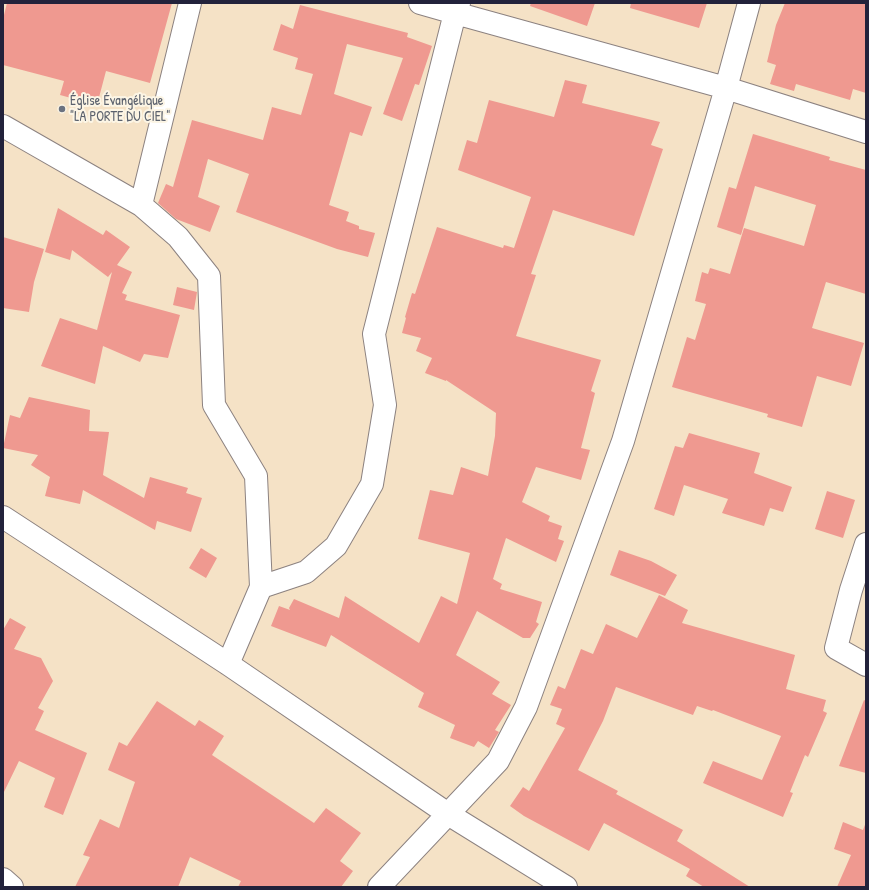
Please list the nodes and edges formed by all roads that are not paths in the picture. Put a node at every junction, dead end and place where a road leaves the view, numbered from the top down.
1 (190, 3) edge
2 (420, 3) edge
3 (748, 3) edge
4 (457, 8) edge
5 (726, 88) junction
6 (3, 126) edge
7 (866, 132) edge
8 (141, 205) junction
9 (3, 517) edge
10 (866, 544) edge
11 (261, 587) junction
12 (228, 664) junction
13 (866, 665) edge
14 (448, 814) junction
15 (3, 879) edge
16 (12, 887) edge
17 (379, 887) edge
18 (566, 887) edge

1 - 8 street
2 - 4 street
3 - 5 street
4 - 5 street
4 - 11 street
5 - 7 street
5 - 14 street
6 - 8 street
8 - 11 street
9 - 12 street
10 - 13 street
11 - 12 street
12 - 14 street
14 - 17 street
14 - 18 street
15 - 16 street

